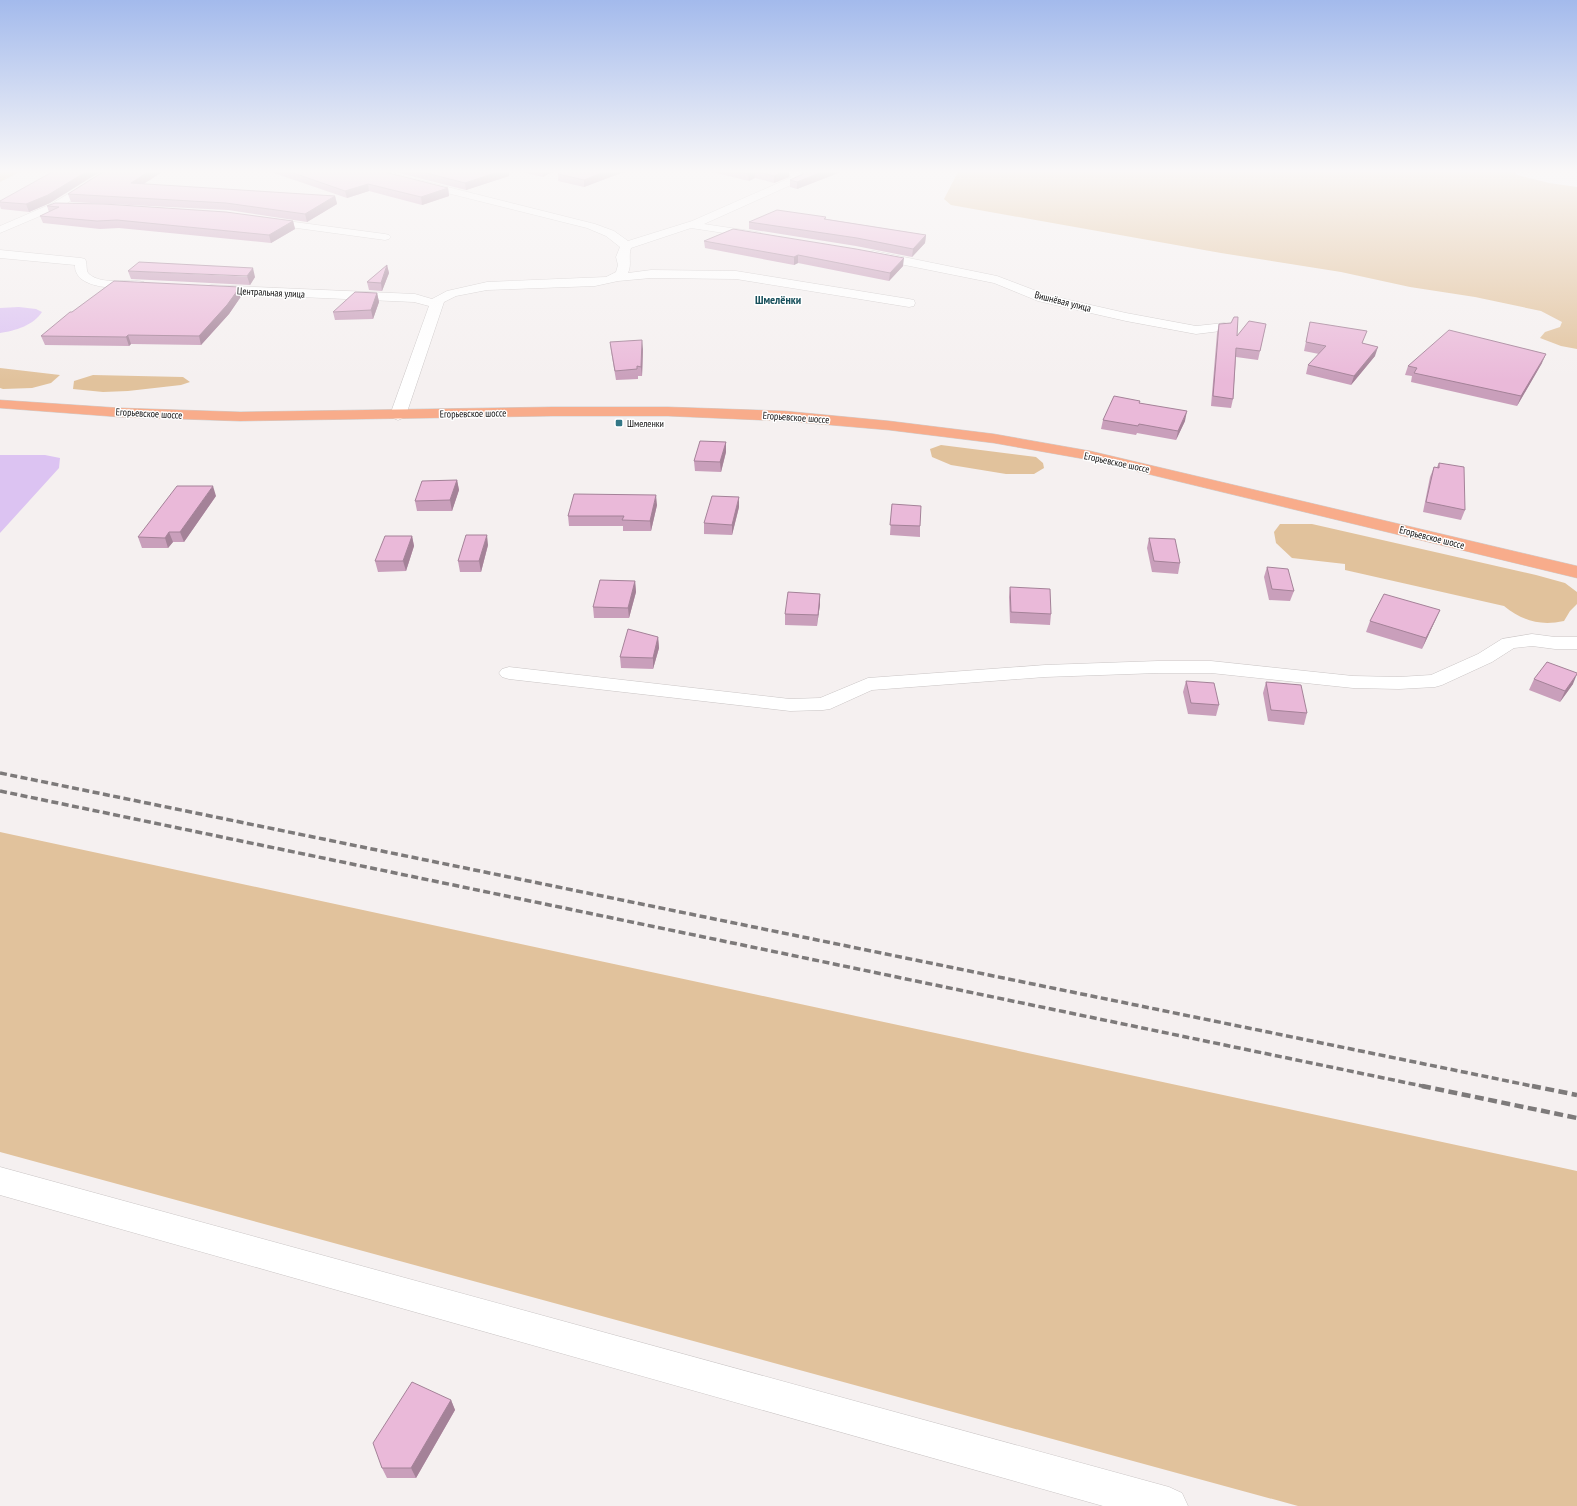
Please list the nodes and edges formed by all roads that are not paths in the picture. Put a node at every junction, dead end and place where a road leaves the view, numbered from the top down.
1 (621, 240) edge
2 (644, 240) edge
3 (626, 246) junction
4 (863, 253) edge
5 (0, 254) edge
6 (614, 278) junction
7 (151, 286) edge
8 (198, 288) edge
9 (909, 303) dead end
10 (436, 304) junction
11 (1224, 327) edge
12 (0, 404) edge
13 (398, 415) junction
14 (1577, 572) edge
15 (1577, 643) edge
16 (509, 673) dead end
17 (0, 1181) edge
18 (1169, 1506) edge

1 - 3 street
2 - 3 street
3 - 6 street
4 - 11 street, Вишнёвая улица
5 - 7 street
6 - 9 street
6 - 10 street
8 - 10 street, Центральная улица
10 - 13 street
12 - 13 main road, Егорьевское шоссе
13 - 14 main road, Егорьевское шоссе
15 - 16 street
17 - 18 street

